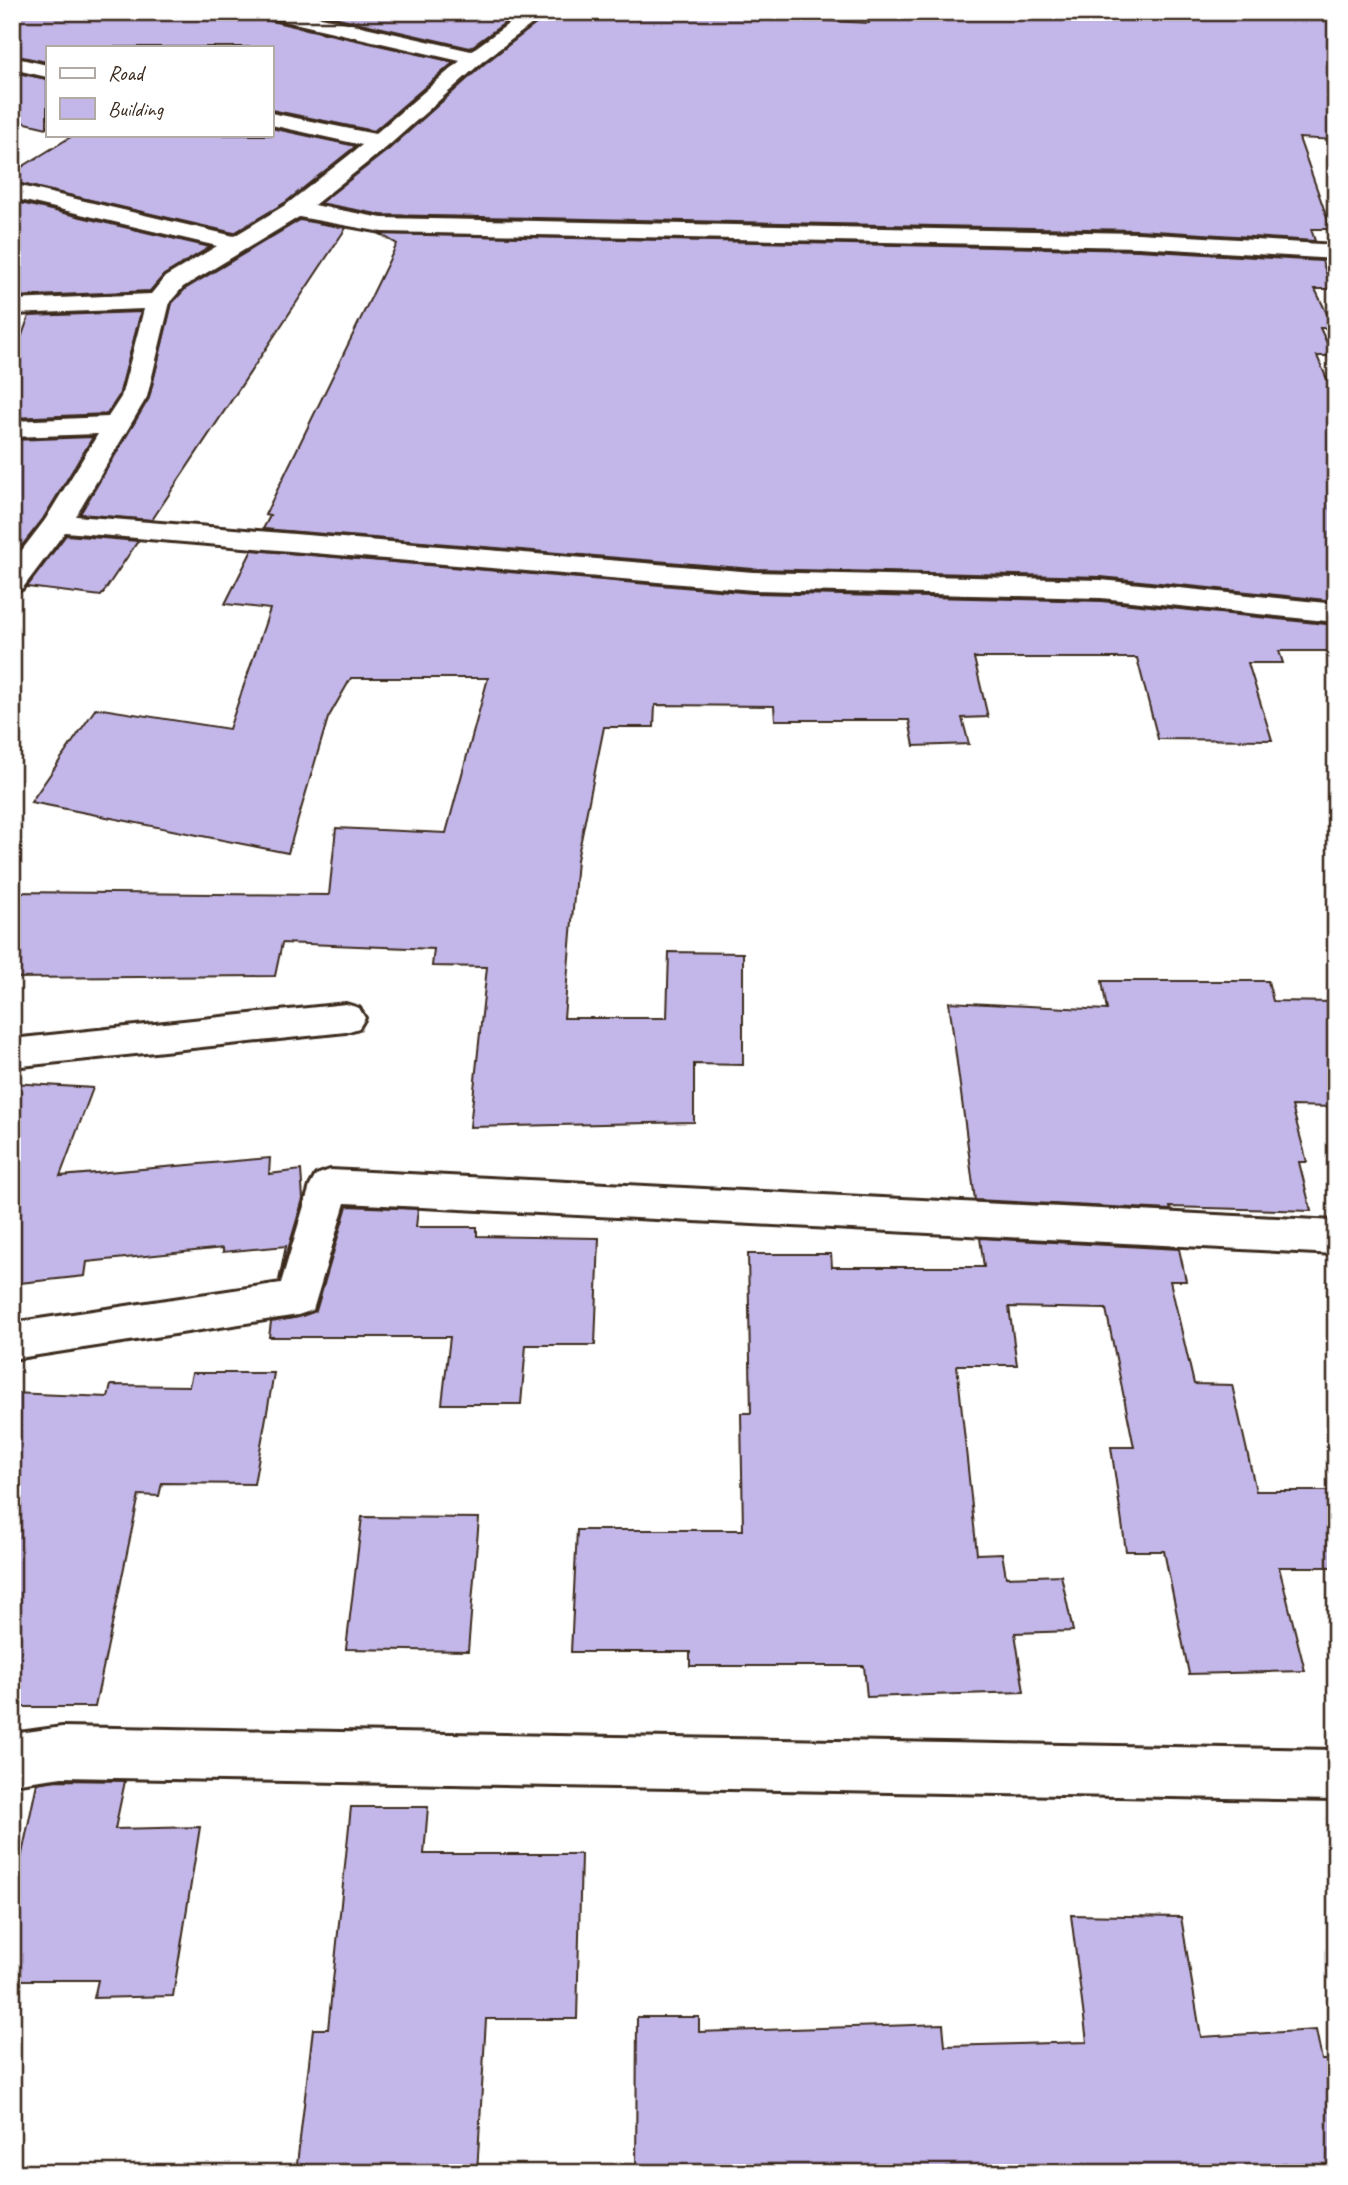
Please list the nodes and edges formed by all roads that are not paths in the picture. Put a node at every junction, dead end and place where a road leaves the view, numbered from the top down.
1 (272, 12) edge
2 (538, 12) edge
3 (475, 58) junction
4 (12, 63) edge
5 (46, 71) edge
6 (273, 119) edge
7 (379, 142) junction
8 (12, 191) edge
9 (295, 209) junction
10 (235, 243) junction
11 (1336, 252) edge
12 (158, 301) junction
13 (12, 307) edge
14 (117, 425) junction
15 (12, 429) edge
16 (57, 523) junction
17 (12, 583) edge
18 (1336, 613) edge
19 (346, 1018) dead end
20 (12, 1054) edge
21 (1336, 1238) edge
22 (12, 1341) edge
23 (12, 1759) edge
24 (1336, 1775) edge

1 - 3 street
2 - 3 street
3 - 7 street
4 - 5 street
6 - 7 street
7 - 9 street
8 - 10 street
9 - 10 street
9 - 11 street
10 - 12 street
12 - 13 street
12 - 14 street
14 - 15 street
14 - 16 street
16 - 17 street
16 - 18 street
19 - 20 street
21 - 22 street
23 - 24 street

